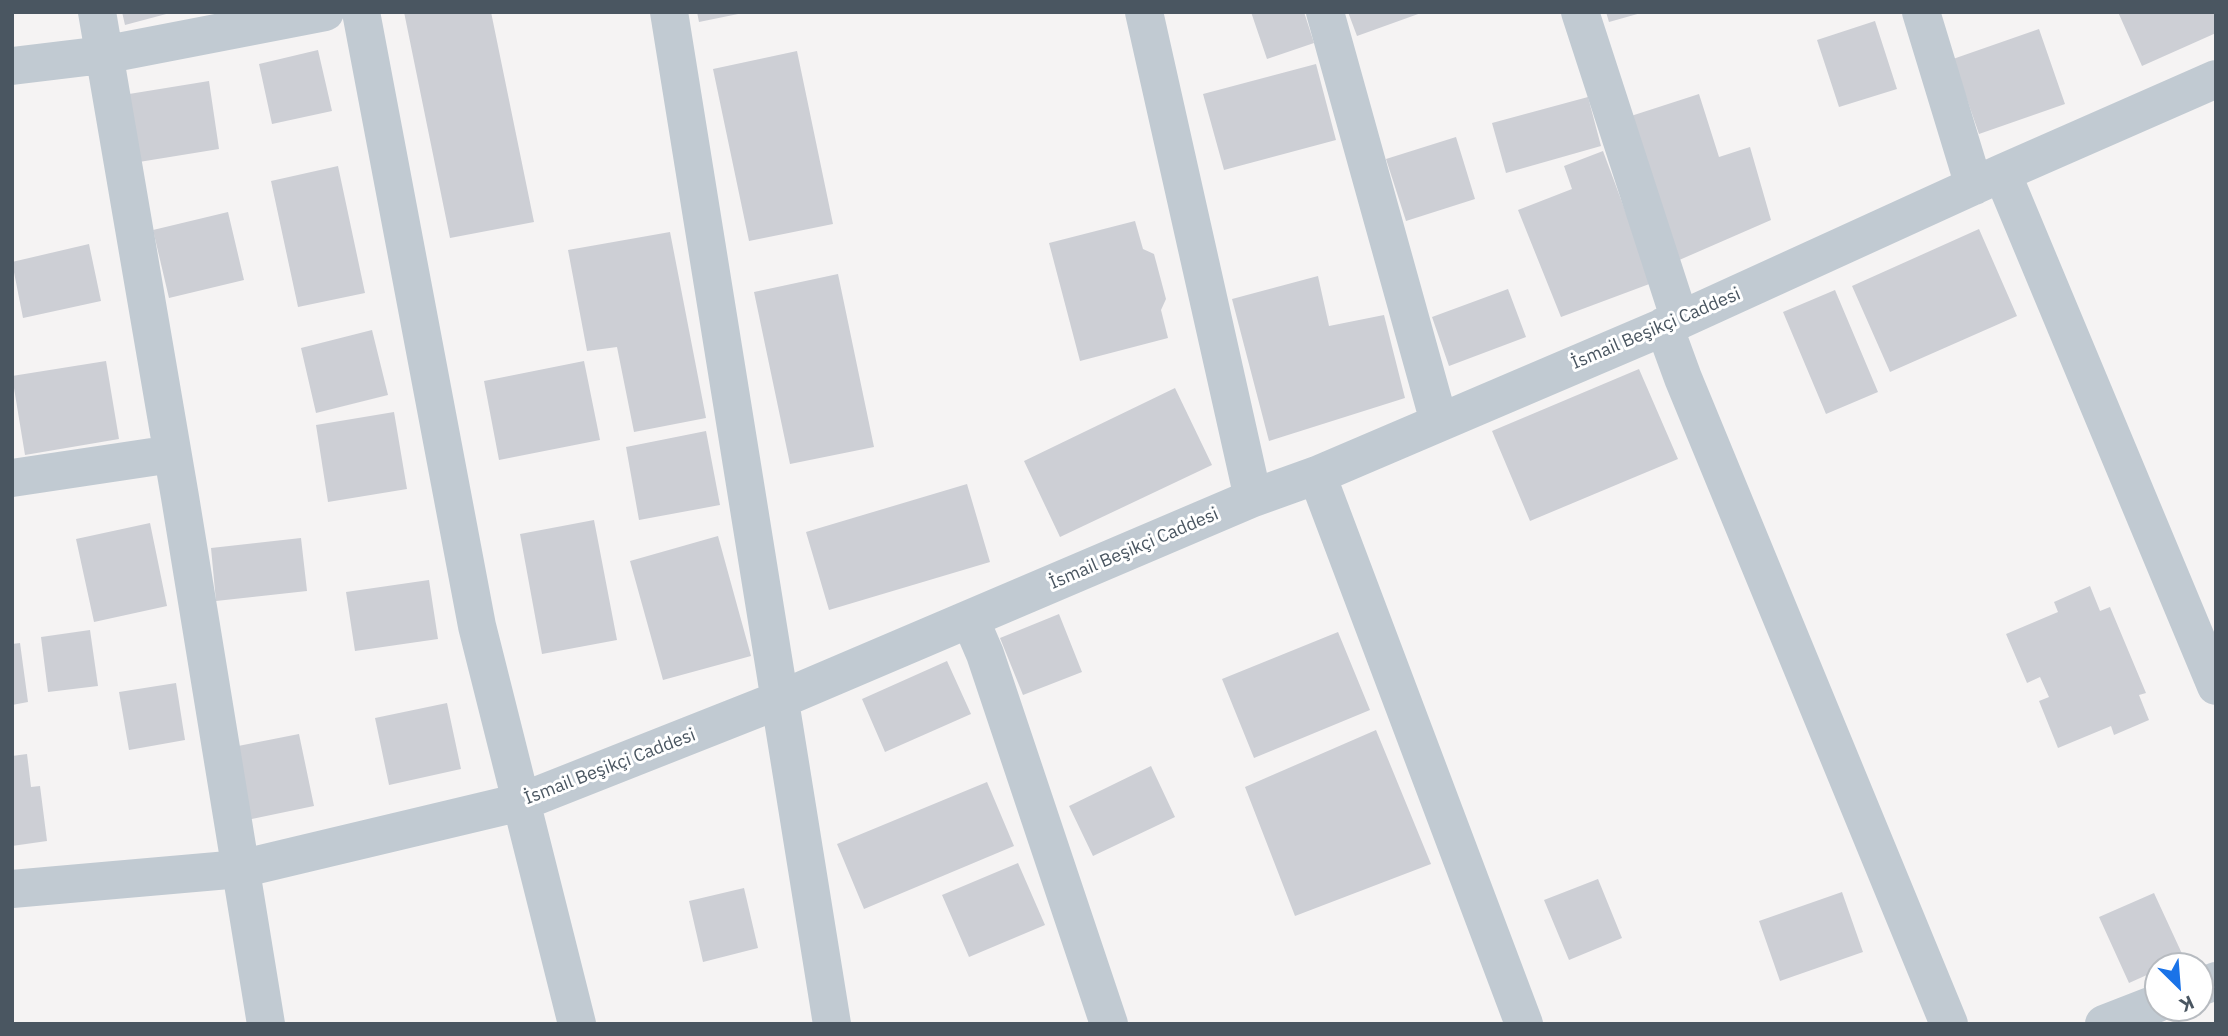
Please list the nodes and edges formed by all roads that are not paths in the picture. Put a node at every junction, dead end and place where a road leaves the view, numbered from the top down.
1 (97, 12) edge
2 (325, 12) edge
3 (360, 12) edge
4 (669, 12) edge
5 (1144, 12) edge
6 (1325, 12) edge
7 (1580, 12) edge
8 (1921, 12) edge
9 (103, 55) junction
10 (12, 66) edge
11 (2216, 79) edge
12 (1988, 179) junction
13 (1672, 323) junction
14 (1439, 422) junction
15 (172, 454) junction
16 (1317, 475) junction
17 (12, 478) edge
18 (1253, 498) junction
19 (970, 619) junction
20 (2216, 687) edge
21 (779, 700) junction
22 (521, 802) junction
23 (240, 869) junction
24 (12, 889) edge
25 (2144, 1008) edge
26 (266, 1024) edge
27 (577, 1024) edge
28 (832, 1024) edge
29 (1109, 1024) edge
30 (1524, 1024) edge
31 (1949, 1024) edge
32 (2104, 1024) edge

1 - 9 street
2 - 9 street
3 - 22 street
4 - 21 street
5 - 18 street
6 - 14 street
7 - 13 street
8 - 12 street
9 - 10 street
9 - 15 street
11 - 12 street, İsmail Beşikçi Caddesi
12 - 13 street, İsmail Beşikçi Caddesi
12 - 20 street
13 - 14 street, İsmail Beşikçi Caddesi
13 - 31 street
14 - 16 street, İsmail Beşikçi Caddesi
15 - 17 street
15 - 23 street
16 - 18 street, İsmail Beşikçi Caddesi
16 - 30 street
18 - 19 street, İsmail Beşikçi Caddesi
19 - 21 street, İsmail Beşikçi Caddesi
19 - 29 street
21 - 22 street, İsmail Beşikçi Caddesi
21 - 28 street
22 - 23 street, İsmail Beşikçi Caddesi
22 - 27 street
23 - 24 street, İsmail Beşikçi Caddesi
23 - 26 street
25 - 32 street

